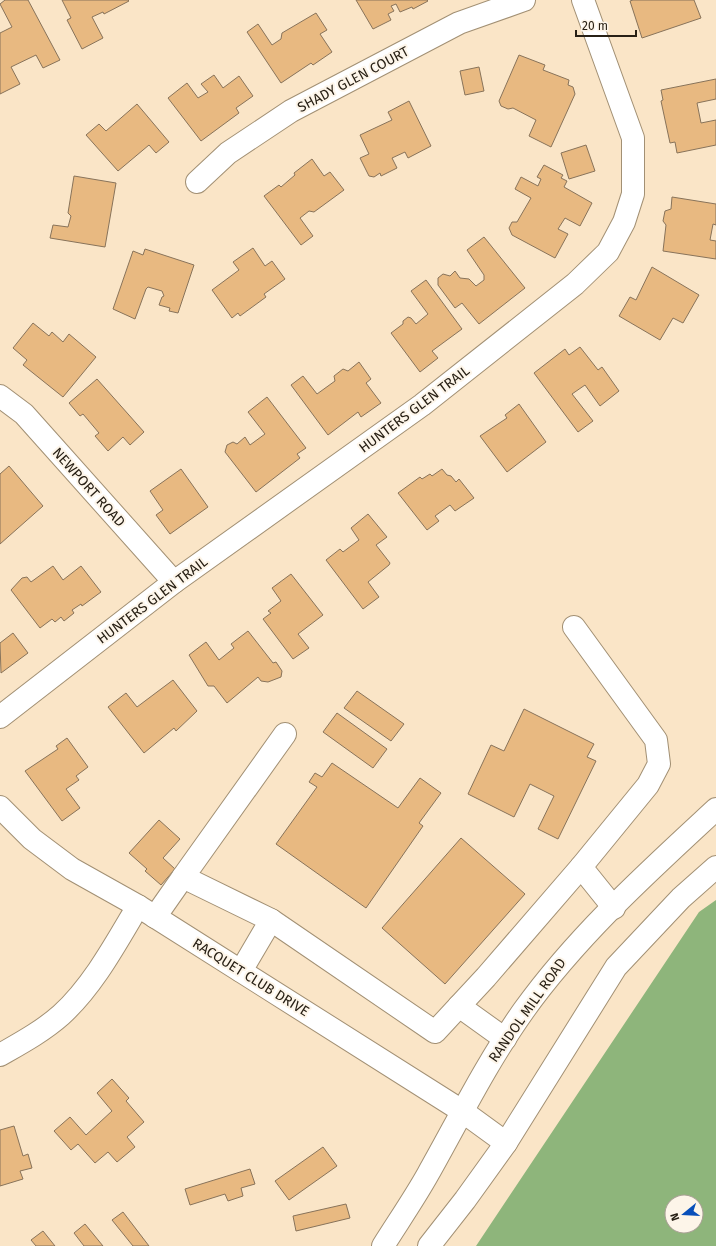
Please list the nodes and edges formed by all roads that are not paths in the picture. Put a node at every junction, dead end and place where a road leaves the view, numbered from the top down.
1 (524, 0) edge
2 (582, 0) edge
3 (197, 182) dead end
4 (0, 396) edge
5 (174, 582) junction
6 (574, 627) dead end
7 (0, 717) edge
8 (284, 734) dead end
9 (0, 807) edge
10 (716, 809) edge
11 (581, 867) junction
12 (716, 867) edge
13 (183, 877) junction
14 (614, 908) junction
15 (147, 911) junction
16 (270, 920) junction
17 (241, 971) junction
18 (459, 1006) junction
19 (505, 1039) junction
20 (0, 1055) edge
21 (462, 1111) junction
22 (506, 1143) junction
23 (383, 1246) edge
24 (429, 1246) edge

1 - 3 street, SHADY GLEN COURT
2 - 5 street, HUNTERS GLEN TRAIL
4 - 5 street, NEWPORT ROAD
5 - 7 street, HUNTERS GLEN TRAIL
6 - 11 street
8 - 13 street
9 - 15 street, RACQUET CLUB DRIVE
10 - 14 street, RANDOL MILL ROAD
11 - 14 street
11 - 18 street
12 - 22 street
13 - 15 street
13 - 16 street
14 - 19 street, RANDOL MILL ROAD
15 - 17 street, RACQUET CLUB DRIVE
15 - 20 street
16 - 17 street
16 - 18 street
17 - 21 street, RACQUET CLUB DRIVE
18 - 19 street
19 - 21 street, RANDOL MILL ROAD
21 - 22 street, RACQUET CLUB DRIVE
21 - 23 street, RANDOL MILL ROAD
22 - 24 street

